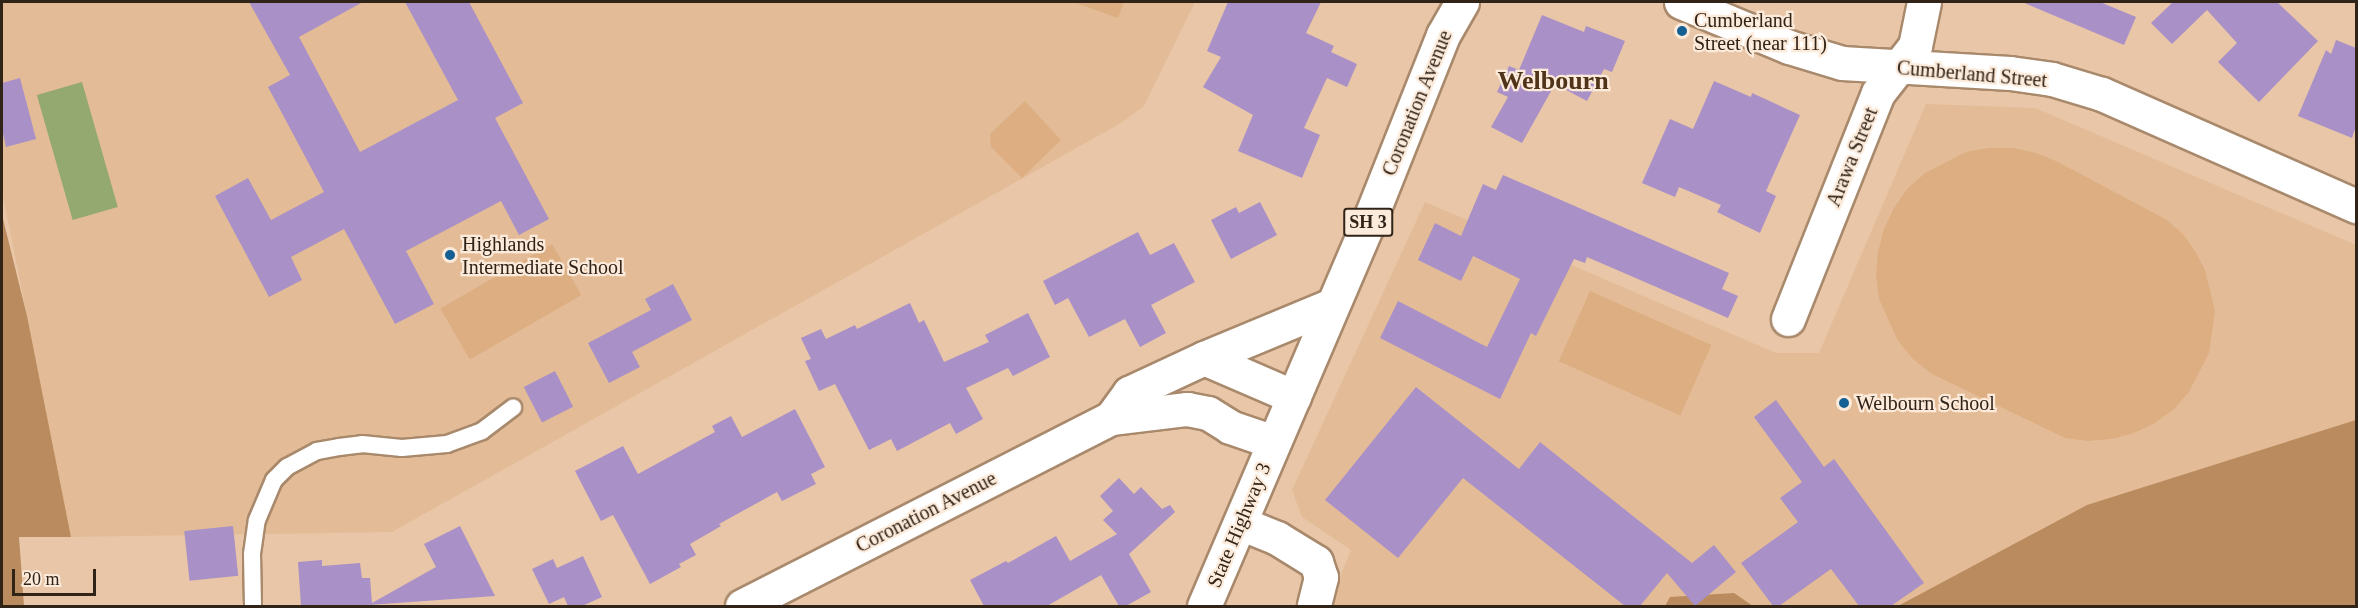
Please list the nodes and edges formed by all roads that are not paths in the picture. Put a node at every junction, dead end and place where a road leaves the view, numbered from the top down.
1 (1462, 2) edge
2 (1681, 2) edge
3 (1924, 2) edge
4 (1899, 68) junction
5 (2356, 206) edge
6 (1332, 305) junction
7 (1788, 319) dead end
8 (1204, 358) junction
9 (1294, 397) junction
10 (513, 408) dead end
11 (1111, 418) junction
12 (1274, 442) junction
13 (1240, 523) junction
14 (253, 606) edge
15 (742, 606) edge
16 (1204, 606) edge
17 (1314, 606) edge

1 - 6 main road, Coronation Avenue / SH 3
2 - 4 main road, Cumberland Street
3 - 4 main road, Arawa Street
4 - 5 main road, Cumberland Street
4 - 7 main road, Arawa Street
6 - 8 main road, Coronation Avenue
6 - 9 main road, Coronation Avenue / SH 3
8 - 9 main road
8 - 11 main road, Coronation Avenue
9 - 12 main road, Coronation Avenue / SH 3
10 - 14 lane
11 - 12 main road, Coronation Avenue
11 - 15 main road, Coronation Avenue
12 - 13 main road, State Highway 3 / SH 3
13 - 16 main road, State Highway 3 / SH 3
13 - 17 main road

